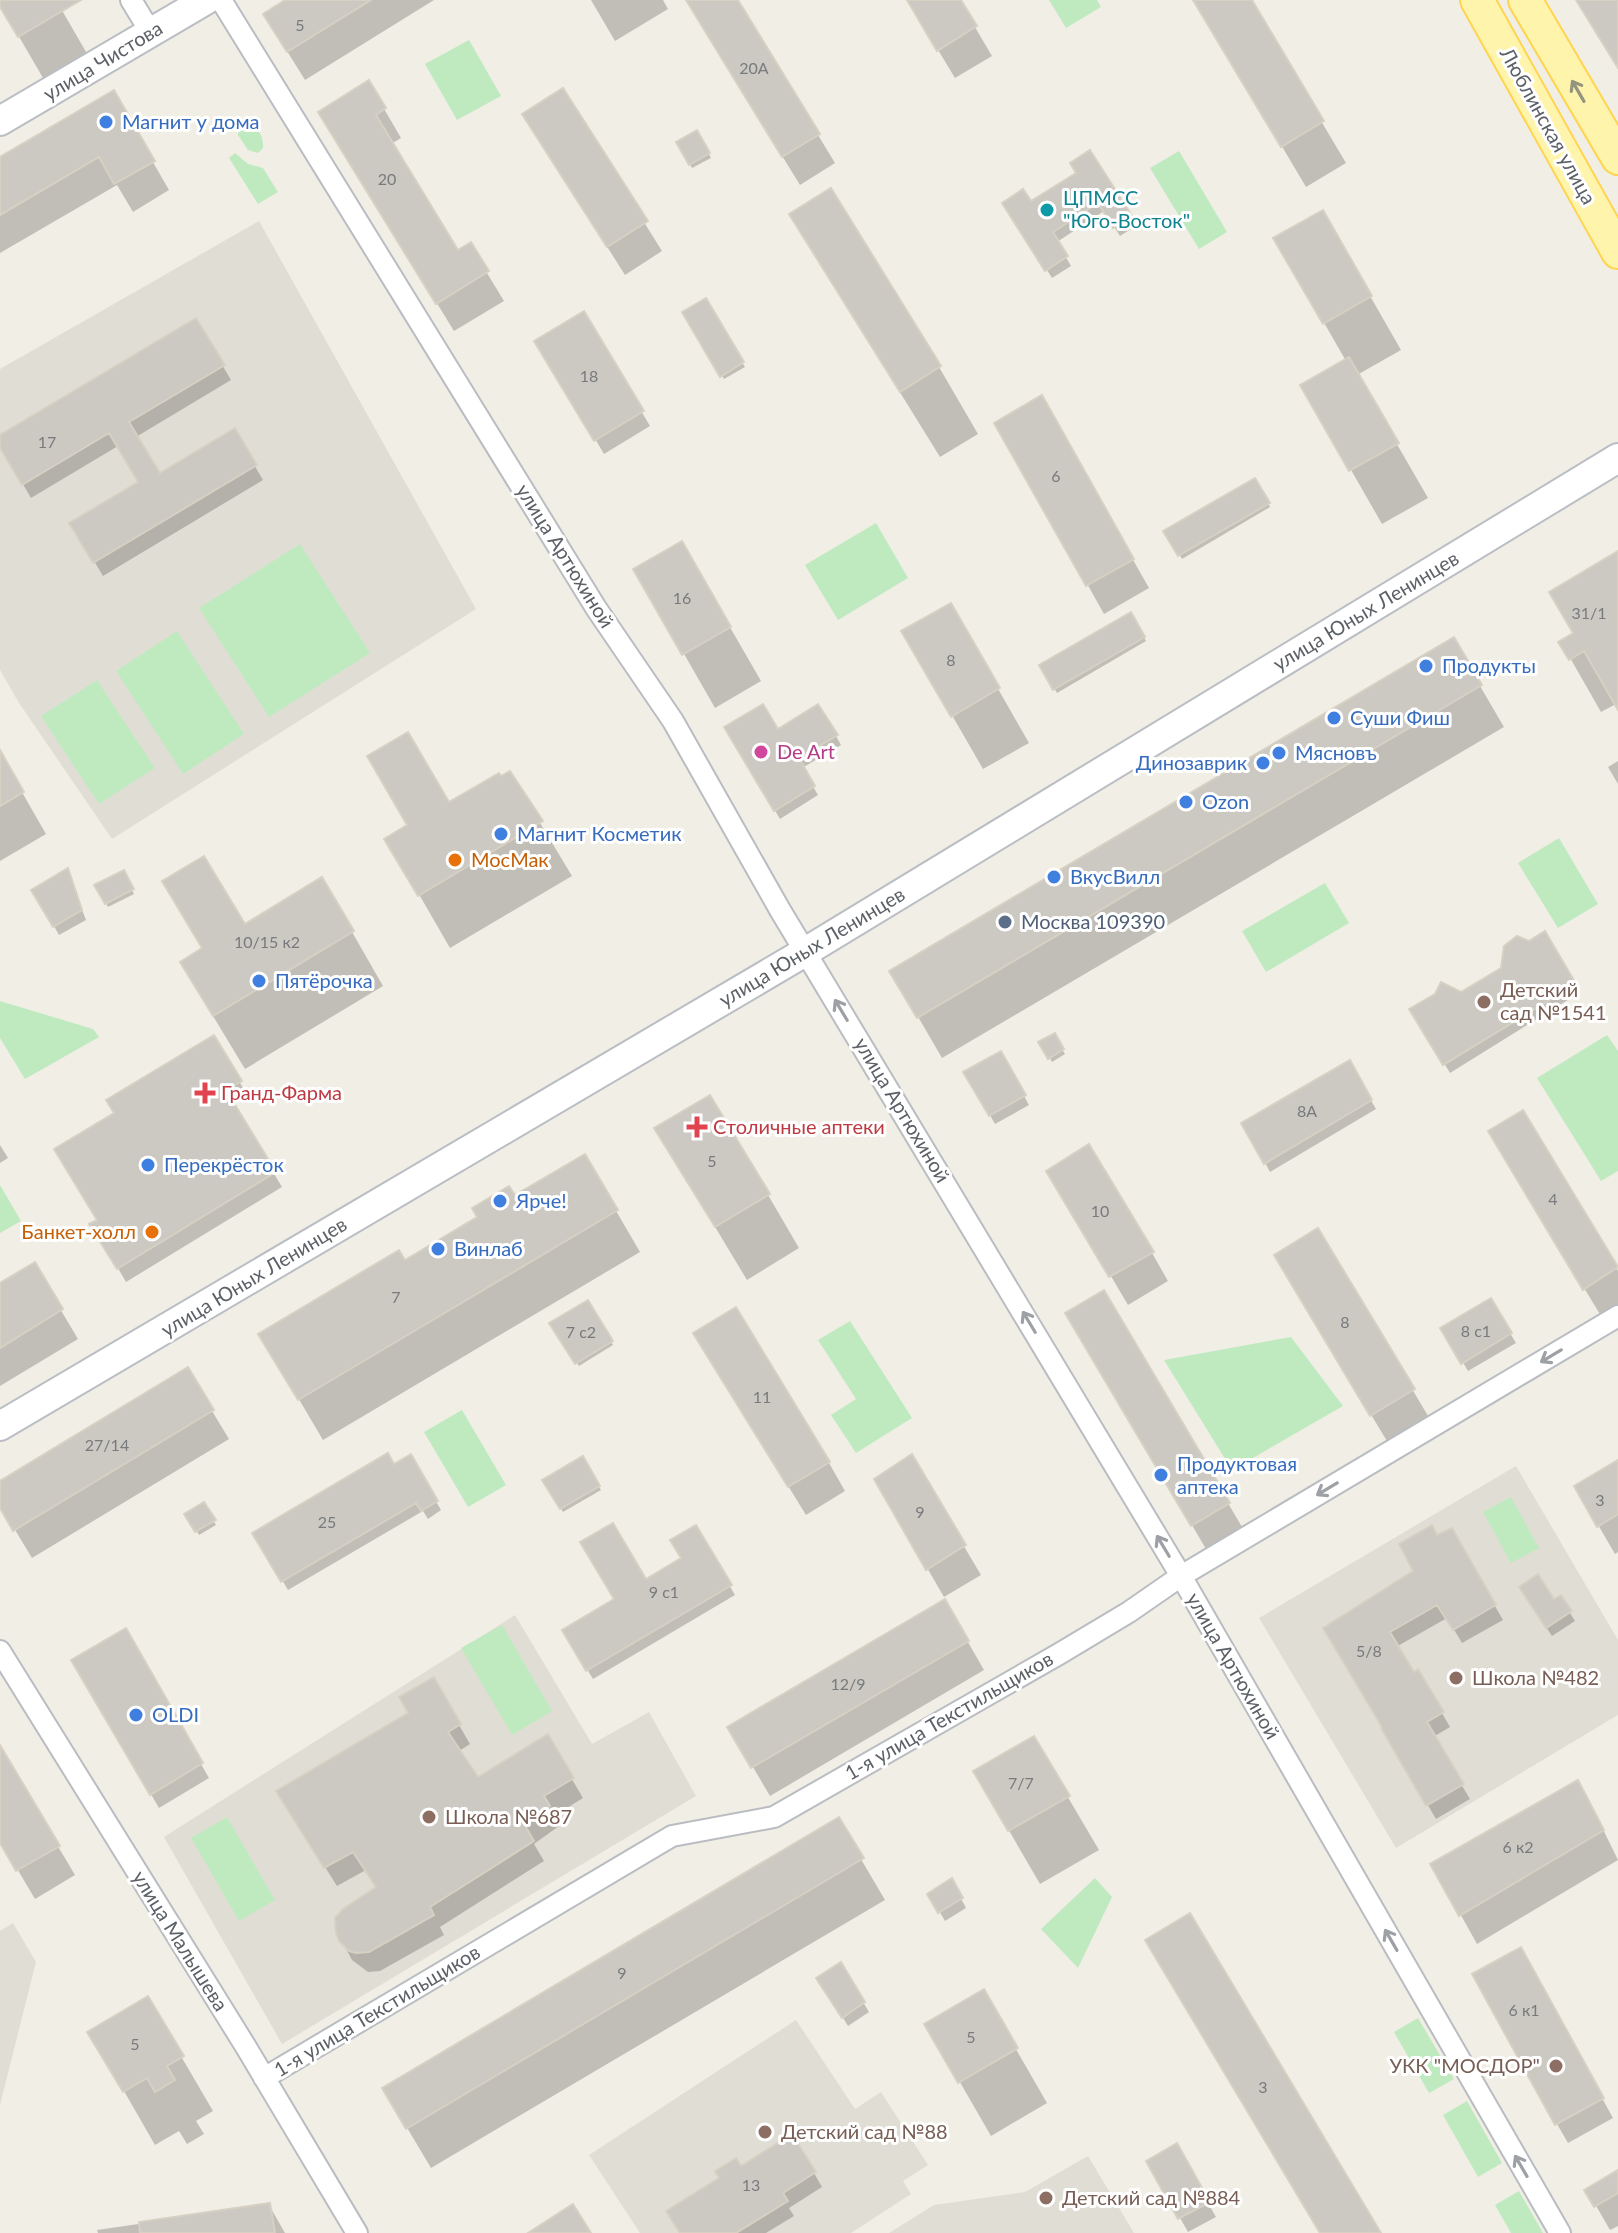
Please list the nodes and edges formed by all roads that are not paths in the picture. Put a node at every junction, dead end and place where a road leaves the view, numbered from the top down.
1 (131, 0) edge
2 (206, 0) edge
3 (221, 0) edge
4 (1477, 0) edge
5 (1525, 0) edge
6 (151, 33) junction
7 (0, 121) edge
8 (1618, 158) edge
9 (1618, 252) edge
10 (1618, 458) edge
11 (805, 952) junction
12 (1618, 1316) edge
13 (0, 1426) edge
14 (1181, 1576) junction
15 (0, 1651) edge
16 (264, 2078) junction
17 (357, 2233) edge
18 (1560, 2233) edge

1 - 6 street
2 - 6 main road, улица Чистова
3 - 11 street, улица Артюхиной
4 - 9 main road, Люблинская улица
8 -> 5 main road, Люблинская улица
6 - 7 main road, улица Чистова
10 - 11 main road, улица Юных Ленинцев
11 - 13 main road, улица Юных Ленинцев
14 -> 11 street, улица Артюхиной
12 -> 14 street, 1-я улица Текстильщиков
14 - 16 street, 1-я улица Текстильщиков
18 -> 14 street, улица Артюхиной
15 - 16 street, улица Малышева
16 - 17 street, улица Малышева

